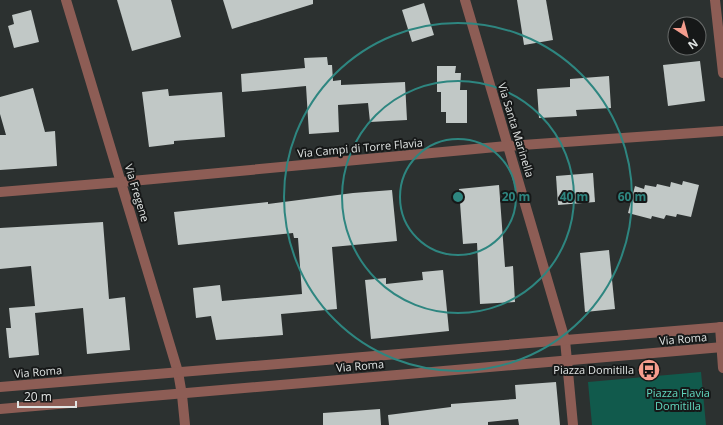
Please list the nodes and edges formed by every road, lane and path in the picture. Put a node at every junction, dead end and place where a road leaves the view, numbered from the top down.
1 (66, 0) edge
2 (465, 0) edge
3 (715, 0) edge
4 (723, 73) edge
5 (723, 131) edge
6 (507, 146) junction
7 (121, 182) junction
8 (0, 192) edge
9 (721, 327) edge
10 (565, 340) junction
11 (722, 348) edge
12 (567, 360) junction
13 (723, 368) edge
14 (178, 372) junction
15 (0, 387) edge
16 (182, 395) junction
17 (0, 409) edge
18 (185, 425) edge
19 (573, 425) edge

1 - 7 street, Via Fregene
2 - 6 street, Via Santa Marinella
3 - 4 street
5 - 6 street, Via Campi di Torre Flavia
6 - 7 street, Via Campi di Torre Flavia
6 - 10 street, Via Santa Marinella
7 - 8 street, Via Campi di Torre Flavia
7 - 14 street, Via Fregene
9 - 10 street, Via Roma
9 - 11 street
10 - 12 street, Via Santa Marinella
10 - 14 street, Via Roma
11 - 12 street, Via Roma
11 - 13 street
12 - 16 street, Via Roma
12 - 19 street
14 - 15 street, Via Roma
14 - 16 street, Via Fregene
16 - 17 street, Via Roma
16 - 18 street, Via Fregene

